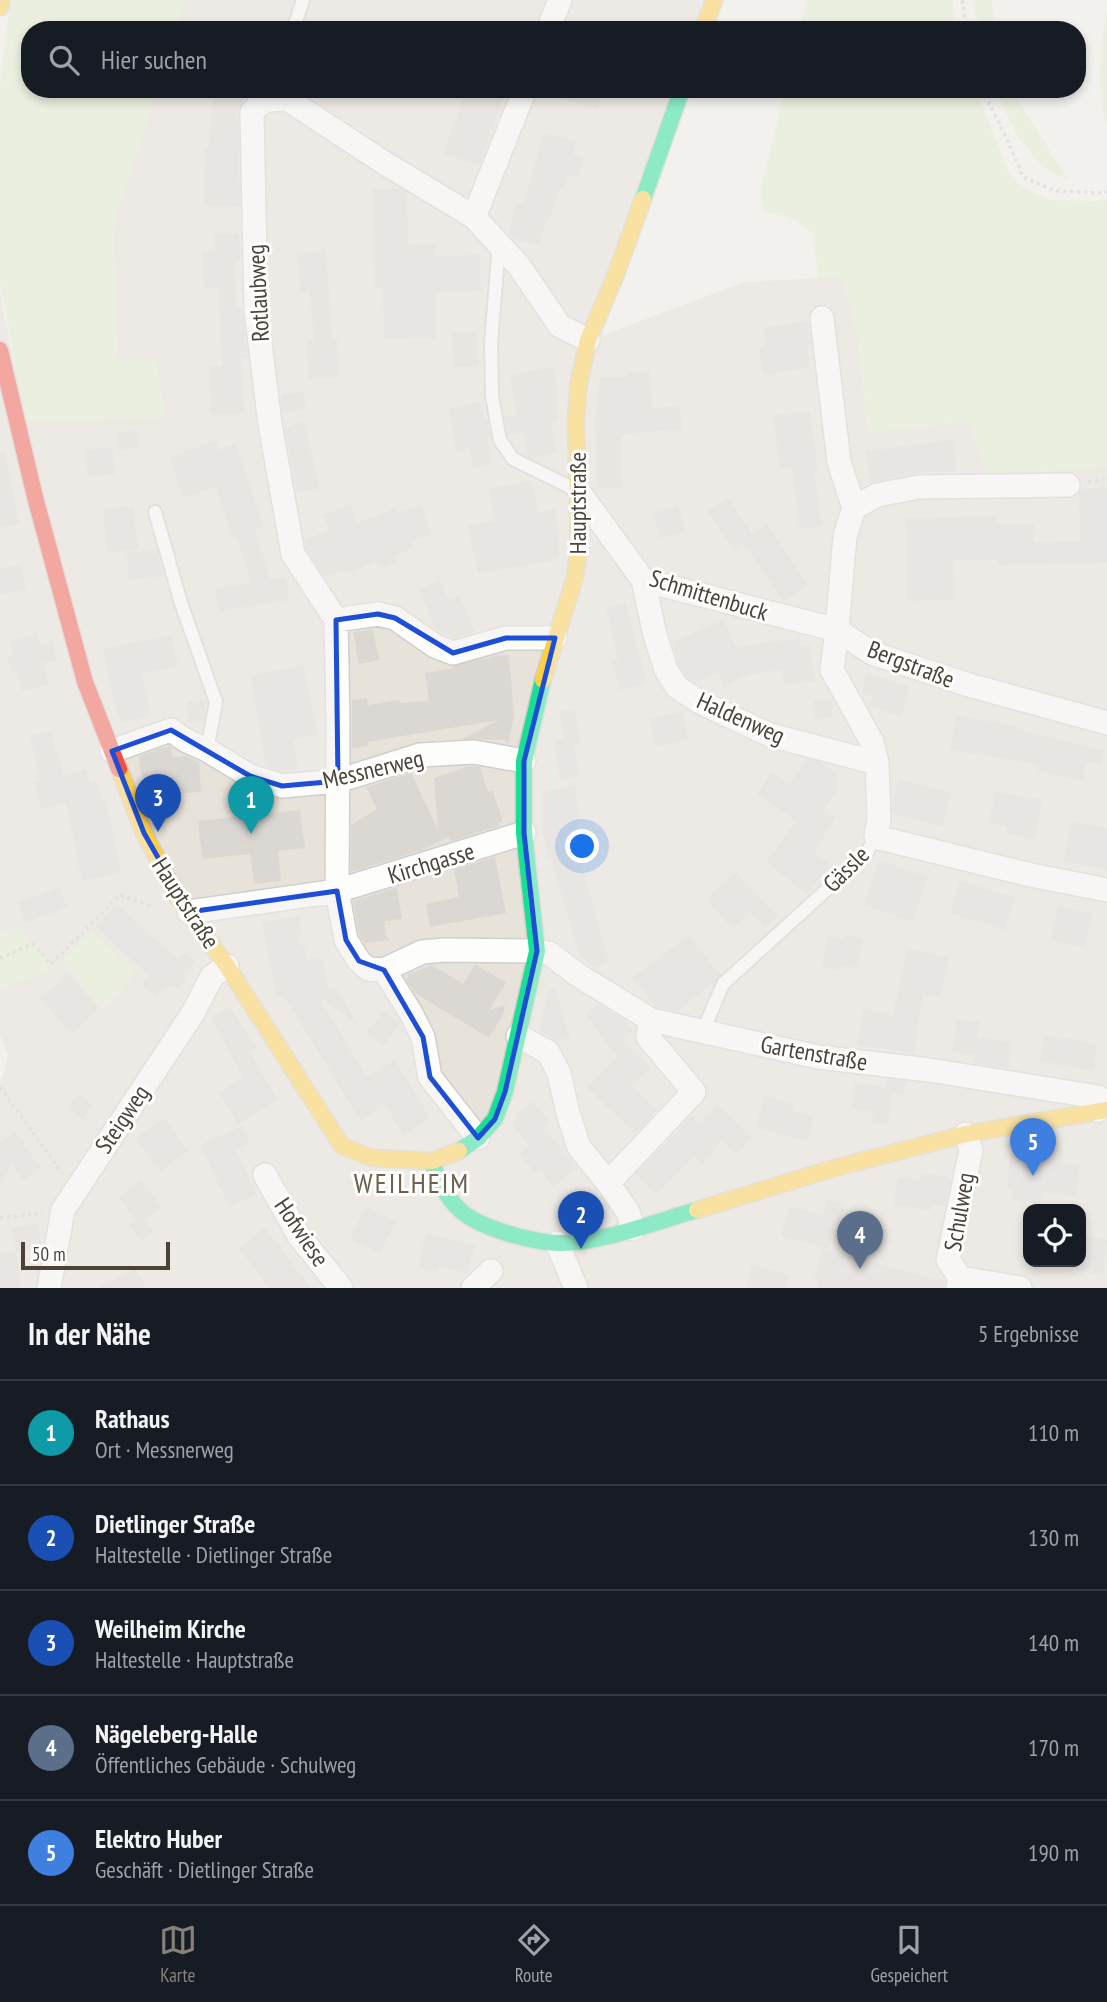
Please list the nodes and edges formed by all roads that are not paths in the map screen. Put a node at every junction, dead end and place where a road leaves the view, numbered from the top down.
1 (1, 0) edge
2 (303, 0) edge
3 (560, 0) edge
4 (714, 0) edge
5 (0, 7) edge
6 (296, 21) edge
7 (552, 21) edge
8 (706, 21) edge
9 (266, 98) edge
10 (284, 98) edge
11 (521, 98) edge
12 (678, 98) edge
13 (474, 217) junction
14 (499, 243) junction
15 (822, 318) dead end
16 (588, 340) junction
17 (0, 350) edge
18 (1068, 485) dead end
19 (579, 492) junction
20 (854, 508) junction
21 (155, 512) dead end
22 (643, 580) junction
23 (336, 620) junction
24 (837, 631) junction
25 (555, 638) junction
26 (1107, 723) edge
27 (206, 750) junction
28 (112, 751) junction
29 (524, 761) junction
30 (877, 763) junction
31 (338, 780) junction
32 (524, 833) junction
33 (876, 837) junction
34 (1107, 890) edge
35 (337, 891) junction
36 (189, 912) junction
37 (537, 951) junction
38 (227, 966) junction
39 (384, 970) junction
40 (651, 1020) junction
41 (706, 1033) junction
42 (519, 1036) junction
43 (1102, 1110) edge
44 (966, 1134) junction
45 (478, 1138) junction
46 (432, 1161) junction
47 (265, 1175) dead end
48 (608, 1182) junction
49 (633, 1229) junction
50 (557, 1243) junction
51 (491, 1271) dead end
52 (959, 1283) edge
53 (50, 1288) edge
54 (341, 1288) edge
55 (473, 1288) edge
56 (576, 1288) edge
57 (1020, 1288) edge

1 - 5 street
2 - 6 lane
3 - 7 street
4 - 8 street
9 - 23 street, Rotlaubweg
10 - 13 street, Rotlaubweg
11 - 13 street
12 - 16 street, Hauptstraße
13 - 14 street, Rotlaubweg
14 - 16 street, Rotlaubweg
14 - 19 lane
15 - 20 street
16 - 19 street, Hauptstraße
17 - 28 street, Hauptstraße
18 - 20 street
19 - 22 street, Schmittenbuck
19 - 25 street, Hauptstraße
20 - 24 street, Bergstraße
21 - 27 lane
22 - 24 street, Schmittenbuck
22 - 30 street, Haldenweg
23 - 25 street
23 - 31 street
24 - 26 street, Bergstraße
24 - 30 street, Gässle
25 - 29 street, Hauptstraße
27 - 28 street, Messnerweg
27 - 31 street, Messnerweg
28 - 36 street, Hauptstraße
29 - 31 street, Messnerweg
29 - 32 street, Hauptstraße
30 - 33 street, Gässle
31 - 35 street
32 - 35 street, Kirchgasse
32 - 37 street, Hauptstraße
33 - 34 street
33 - 41 lane, Gässle
35 - 36 street, Kirchgasse
35 - 39 street
36 - 38 street, Hauptstraße
37 - 39 street
37 - 40 street, Gartenstraße
37 - 42 street, Hauptstraße
38 - 46 street, Hauptstraße
38 - 53 street, Steigweg
39 - 45 street
40 - 41 street, Gartenstraße
40 - 48 street
41 - 43 street, Gartenstraße
42 - 45 street, Hauptstraße
42 - 48 street
43 - 44 street
44 - 49 street
44 - 52 street, Schulweg
45 - 46 street, Hauptstraße
46 - 50 street
47 - 54 street, Hofwiese
48 - 49 street
49 - 50 street
50 - 56 street
51 - 55 street
52 - 57 street

